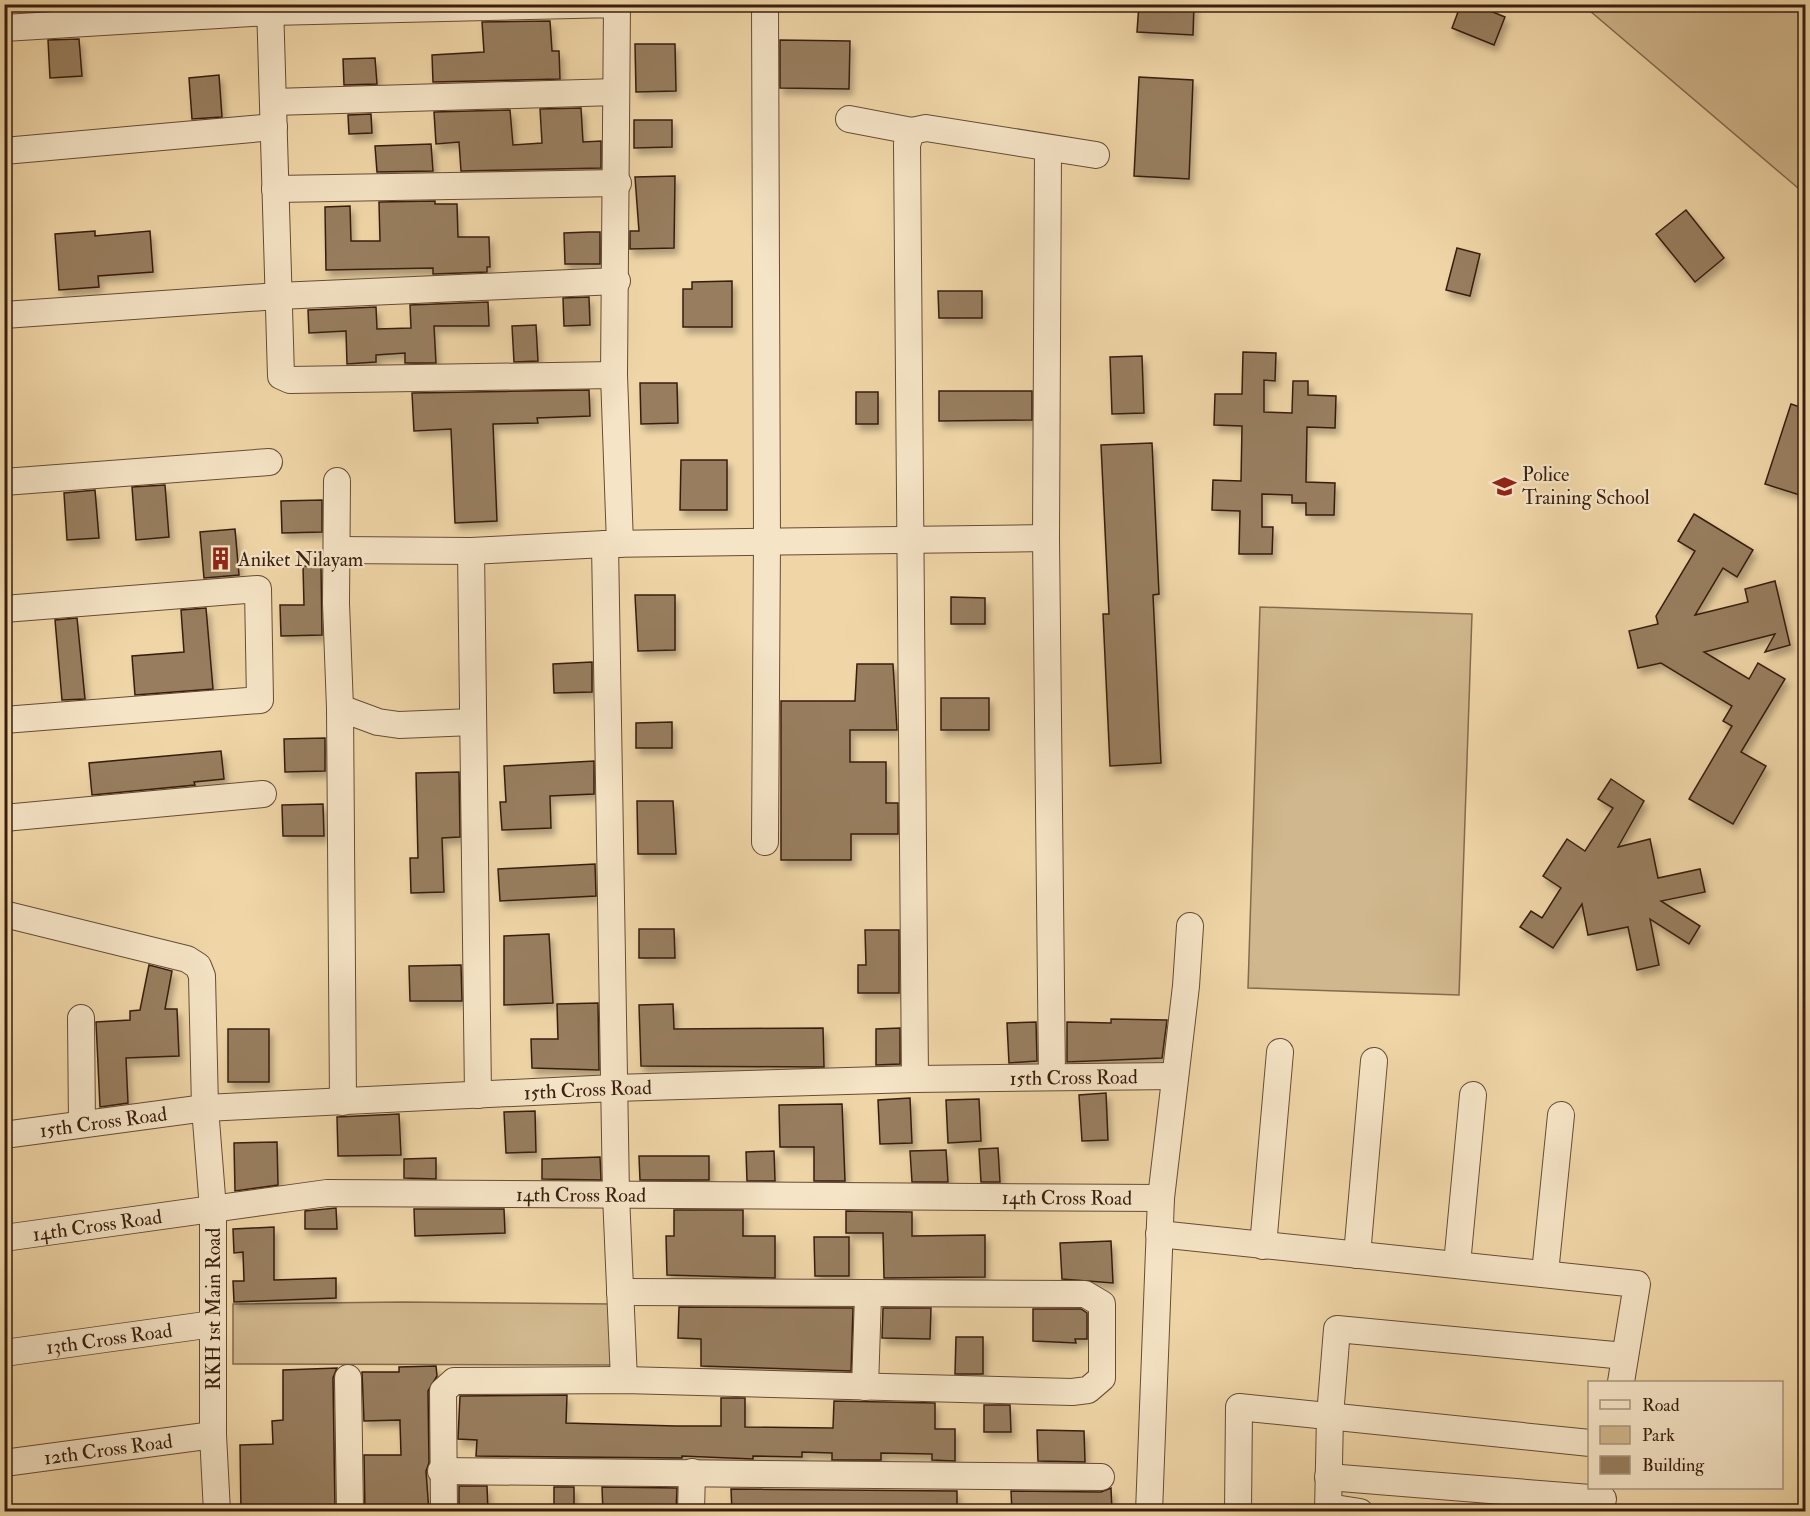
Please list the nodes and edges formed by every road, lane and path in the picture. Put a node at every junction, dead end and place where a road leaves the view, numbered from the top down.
1 (765, 4) edge
2 (270, 8) edge
3 (4, 28) edge
4 (616, 92) junction
5 (273, 102) junction
6 (849, 119) dead end
7 (274, 127) junction
8 (912, 131) junction
9 (1048, 148) junction
10 (4, 151) edge
11 (1096, 155) dead end
12 (618, 183) junction
13 (275, 189) junction
14 (617, 281) junction
15 (279, 296) junction
16 (4, 315) edge
17 (615, 375) junction
18 (269, 462) dead end
19 (337, 481) dead end
20 (4, 482) edge
21 (1046, 538) junction
22 (911, 540) junction
23 (767, 541) junction
24 (613, 544) junction
25 (337, 550) junction
26 (471, 551) junction
27 (4, 609) edge
28 (340, 708) junction
29 (4, 720) edge
30 (473, 723) junction
31 (263, 794) dead end
32 (4, 818) edge
33 (765, 842) dead end
34 (4, 914) edge
35 (1190, 926) dead end
36 (81, 1018) dead end
37 (1280, 1052) dead end
38 (1374, 1061) dead end
39 (1175, 1076) junction
40 (1052, 1077) junction
41 (915, 1078) junction
42 (614, 1088) junction
43 (478, 1095) junction
44 (1473, 1095) dead end
45 (343, 1102) junction
46 (205, 1108) junction
47 (1562, 1115) dead end
48 (82, 1124) junction
49 (4, 1134) edge
50 (616, 1195) junction
51 (1161, 1198) junction
52 (213, 1209) junction
53 (1159, 1234) junction
54 (4, 1238) edge
55 (1263, 1246) junction
56 (1357, 1256) junction
57 (1457, 1264) junction
58 (1545, 1273) junction
59 (620, 1292) junction
60 (868, 1296) junction
61 (213, 1323) junction
62 (4, 1353) edge
63 (1625, 1356) junction
64 (348, 1378) dead end
65 (624, 1380) junction
66 (1621, 1381) edge
67 (865, 1387) junction
68 (1330, 1416) junction
69 (213, 1435) junction
70 (1588, 1443) edge
71 (4, 1463) edge
72 (441, 1471) junction
73 (692, 1472) junction
74 (1101, 1477) dead end
75 (1328, 1477) junction
76 (1603, 1500) edge
77 (1328, 1509) edge
78 (217, 1512) edge
79 (350, 1512) edge
80 (444, 1512) edge
81 (692, 1512) edge
82 (1149, 1512) edge
83 (1238, 1512) edge
84 (1360, 1512) edge

1 - 23 street
2 - 3 street
2 - 4 street
2 - 5 street
4 - 5 street
4 - 12 street
5 - 7 street
6 - 8 street
7 - 10 street
7 - 13 street
8 - 9 street
8 - 22 street
9 - 11 street
9 - 21 street
12 - 13 street
12 - 14 street
13 - 15 street
14 - 15 street
14 - 17 street
15 - 16 street
15 - 17 street
17 - 24 street
18 - 20 street
19 - 25 street
21 - 22 street
21 - 40 street
22 - 23 street
22 - 41 street
23 - 24 street
23 - 33 street
24 - 26 street
24 - 42 street
25 - 26 street
25 - 28 street
26 - 30 street
27 - 29 street
28 - 30 street
28 - 45 street
30 - 43 street
31 - 32 street
34 - 46 street, RKH 1st Main Road
35 - 39 street
36 - 48 street
37 - 55 street
38 - 56 street
39 - 40 street, 15th Cross Road
39 - 51 street
40 - 41 street, 15th Cross Road
41 - 42 street, 15th Cross Road
42 - 43 street, 15th Cross Road
42 - 50 street
43 - 45 street, 15th Cross Road
44 - 57 street
45 - 46 street, 15th Cross Road
46 - 48 street, 15th Cross Road
46 - 52 street, RKH 1st Main Road
47 - 58 street
48 - 49 street, 15th Cross Road
50 - 51 street, 14th Cross Road
50 - 52 street, 14th Cross Road
50 - 59 street
51 - 53 street
52 - 54 street, 14th Cross Road
52 - 61 street, RKH 1st Main Road
53 - 55 street
53 - 82 street
55 - 56 street
56 - 57 street
57 - 58 street
58 - 63 street
59 - 60 street
59 - 65 street
60 - 67 street
60 - 67 street
61 - 62 street, 13th Cross Road
61 - 69 street, RKH 1st Main Road
63 - 66 street
63 - 68 street
64 - 79 street
65 - 67 street
65 - 72 street
68 - 70 street
68 - 75 street
68 - 83 street
69 - 71 street, 12th Cross Road
69 - 78 street, RKH 1st Main Road
72 - 73 street
72 - 80 street
73 - 74 street
73 - 81 street
75 - 76 street
75 - 77 street
77 - 84 street

